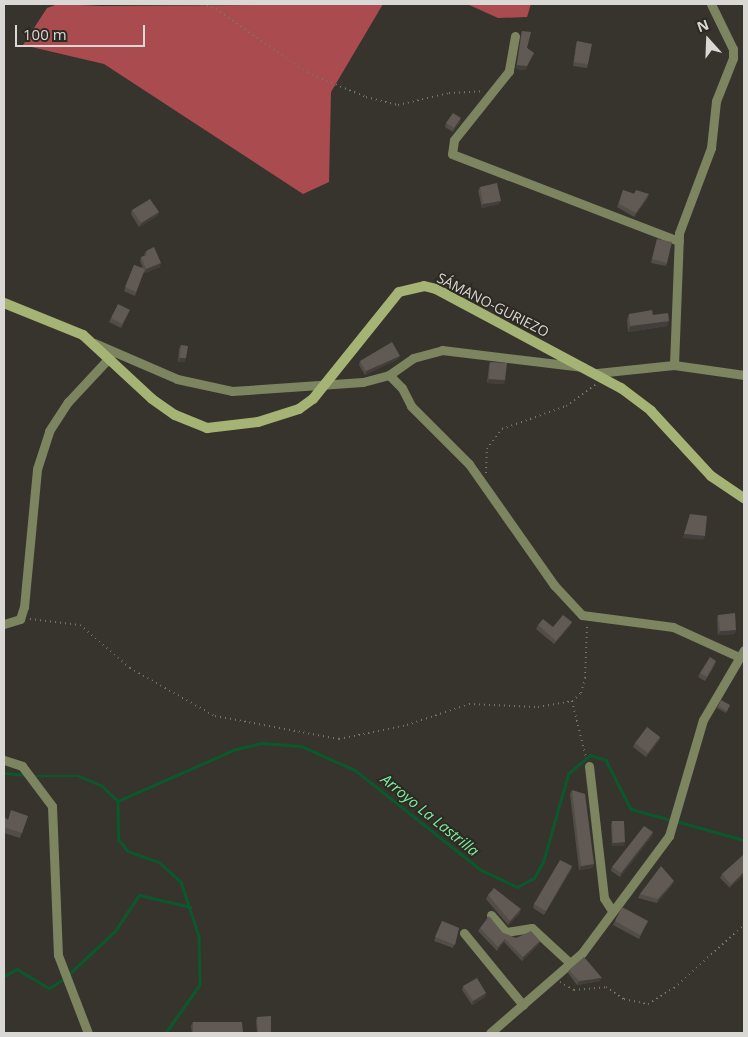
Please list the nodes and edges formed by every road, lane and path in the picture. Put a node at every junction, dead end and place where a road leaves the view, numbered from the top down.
1 (202, 4) edge
2 (711, 4) edge
3 (515, 36) dead end
4 (493, 94) junction
5 (679, 241) junction
6 (4, 303) edge
7 (94, 342) junction
8 (110, 357) junction
9 (674, 365) junction
10 (585, 367) junction
11 (389, 375) junction
12 (600, 375) junction
13 (744, 375) edge
14 (326, 382) junction
15 (487, 479) dead end
16 (744, 498) edge
17 (587, 618) junction
18 (20, 619) junction
19 (4, 624) edge
20 (742, 653) edge
21 (572, 701) junction
22 (4, 760) edge
23 (588, 764) joint
24 (612, 911) junction
25 (491, 915) edge
26 (744, 925) edge
27 (464, 933) dead end
28 (570, 963) junction
29 (555, 977) junction
30 (523, 1005) junction
31 (495, 1032) edge
32 (88, 1033) edge

1 - 4 path
2 - 5 street
3 - 4 street
4 - 5 street
5 - 9 street
6 - 7 street, SÁMANO-GURIEZO
7 - 8 street, SÁMANO-GURIEZO
7 - 14 street
8 - 14 street, SÁMANO-GURIEZO
8 - 18 street
9 - 12 street
9 - 13 street
10 - 11 street
10 - 12 street, SÁMANO-GURIEZO
10 - 14 street, SÁMANO-GURIEZO
11 - 14 street
11 - 17 street
12 - 15 path
12 - 16 street, SÁMANO-GURIEZO
17 - 20 street
17 - 21 path
18 - 19 street
18 - 21 path
20 - 24 street
21 - 23 path
22 - 32 street
23 - 24 street
24 - 28 street
25 - 28 street
26 - 29 path
27 - 30 street
28 - 29 street
29 - 30 street
30 - 31 street

